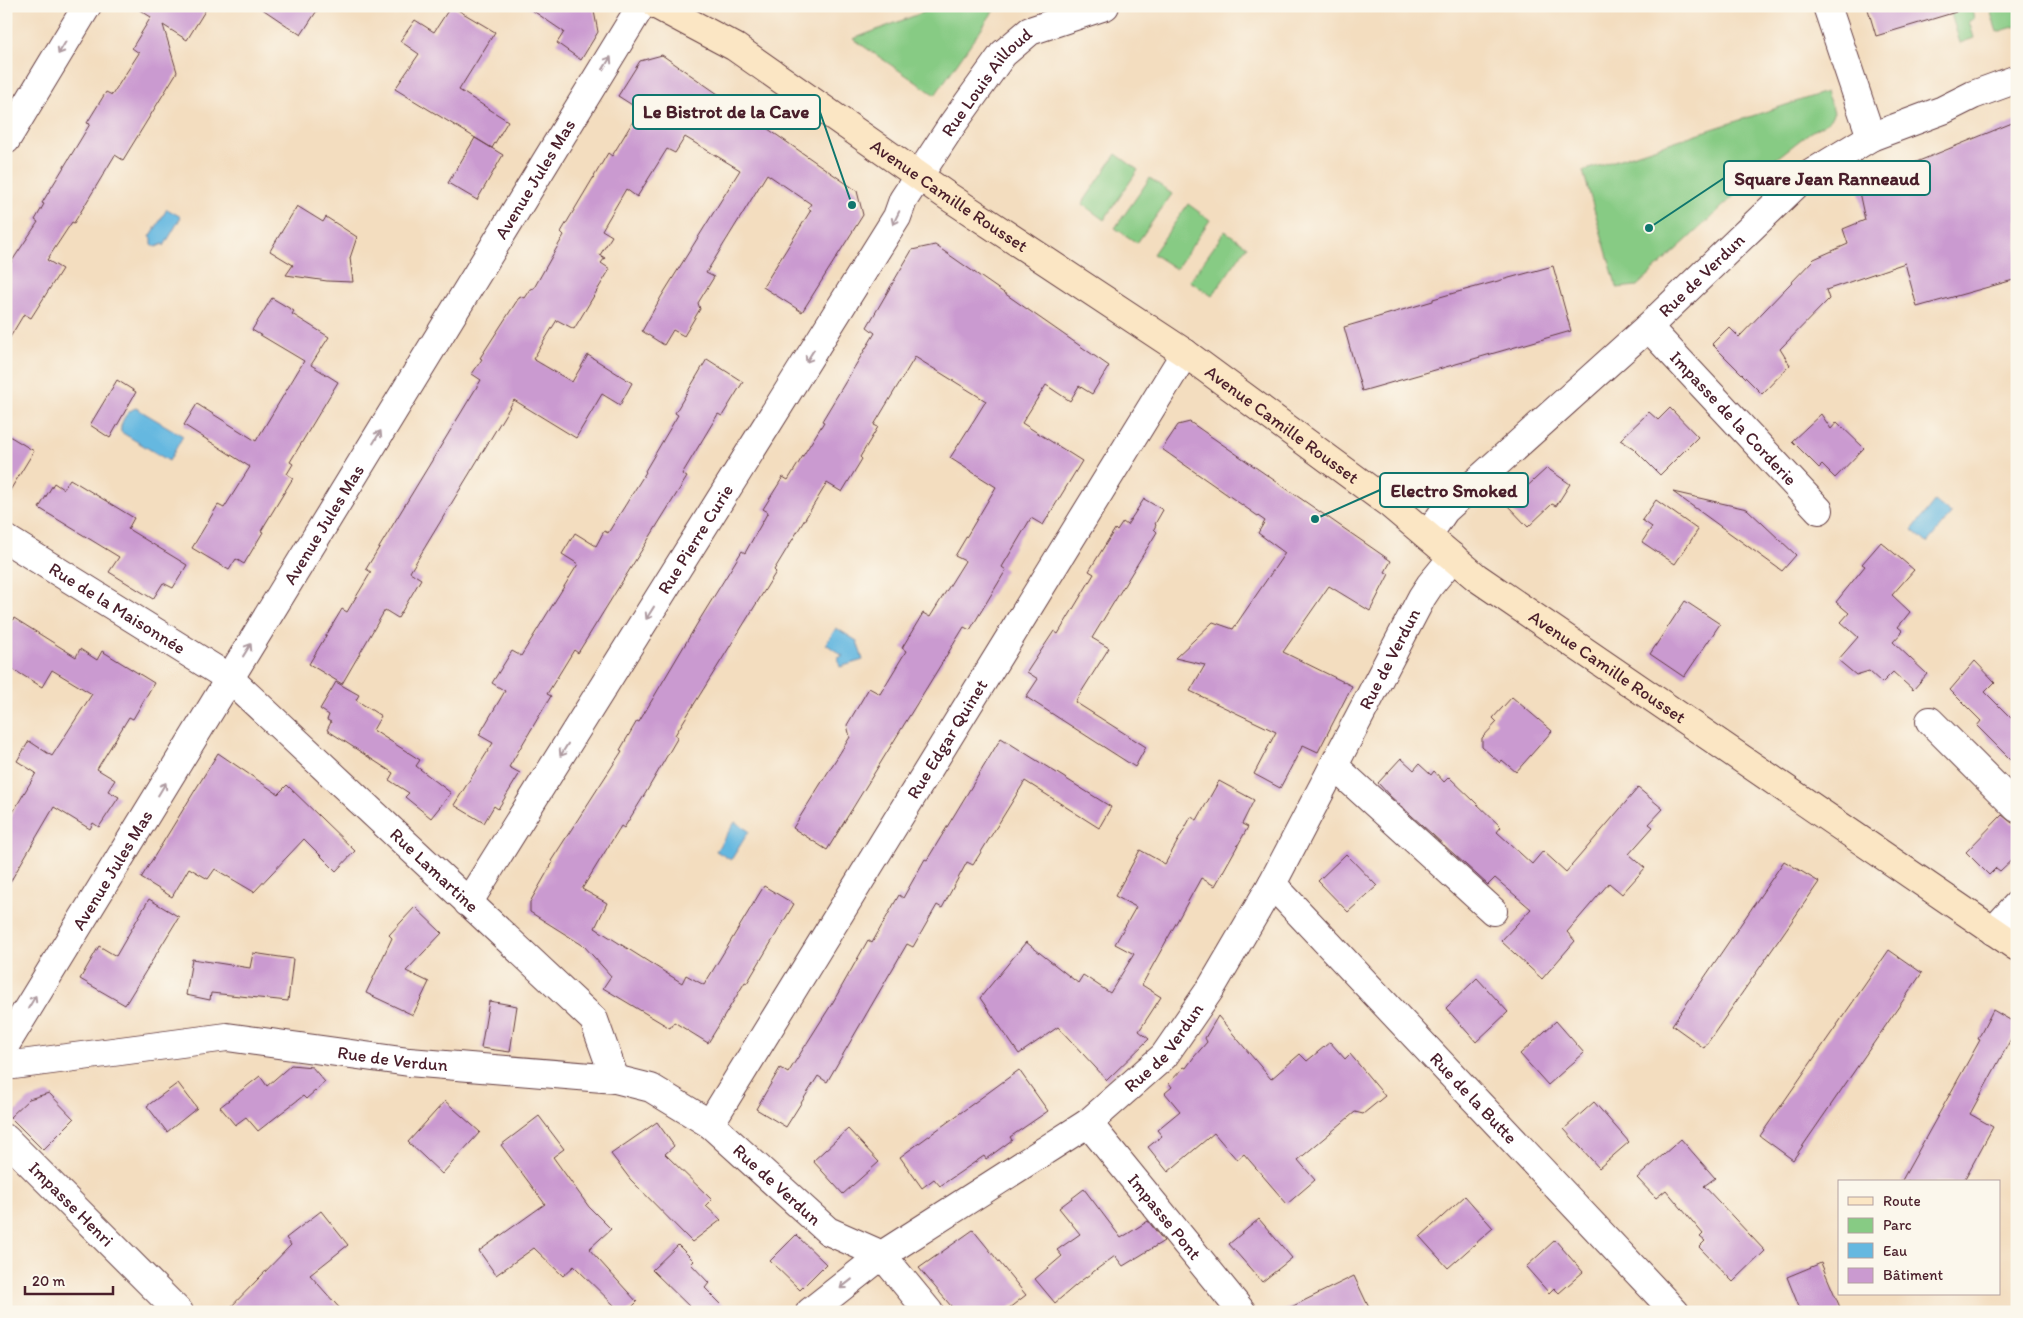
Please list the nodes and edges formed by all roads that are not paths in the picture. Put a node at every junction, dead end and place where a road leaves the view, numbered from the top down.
1 (87, 6) edge
2 (641, 6) edge
3 (658, 6) edge
4 (1105, 6) edge
5 (1827, 6) edge
6 (2017, 79) edge
7 (1871, 137) junction
8 (6, 140) edge
9 (919, 176) junction
10 (1648, 328) junction
11 (1186, 353) junction
12 (1819, 510) dead end
13 (1428, 536) junction
14 (6, 539) edge
15 (1453, 558) junction
16 (229, 678) junction
17 (1930, 721) dead end
18 (1334, 766) junction
19 (2017, 808) edge
20 (1272, 884) junction
21 (468, 904) junction
22 (2017, 905) edge
23 (1493, 911) dead end
24 (1993, 931) junction
25 (2017, 947) edge
26 (6, 1044) edge
27 (6, 1066) edge
28 (615, 1079) junction
29 (1088, 1123) junction
30 (710, 1124) junction
31 (6, 1140) edge
32 (882, 1255) junction
33 (179, 1312) edge
34 (810, 1312) edge
35 (929, 1312) edge
36 (1242, 1312) edge
37 (1675, 1312) edge

1 -> 8 street
16 -> 2 street, Avenue Jules Mas
3 - 9 street, Avenue Camille Rousset
4 - 9 street, Rue Louis Ailloud
5 - 7 street
6 - 7 street, Rue de Verdun
7 - 10 street, Rue de Verdun
9 - 11 street, Avenue Camille Rousset
9 -> 21 street, Rue Pierre Curie
10 - 12 street, Impasse de la Corderie
10 - 13 street, Rue de Verdun
11 - 13 street, Avenue Camille Rousset
11 - 30 street, Rue Edgar Quinet
13 - 15 street, Avenue Camille Rousset
14 - 16 street, Rue de la Maisonnée
15 - 18 street, Rue de Verdun
15 - 24 street, Avenue Camille Rousset
16 - 21 street, Rue Lamartine
26 -> 16 street, Avenue Jules Mas
17 - 19 street
18 - 20 street, Rue de Verdun
18 - 23 street
20 - 29 street, Rue de Verdun
20 - 37 street, Rue de la Butte
21 - 28 street, Rue Lamartine
22 - 24 street
24 - 25 street, Avenue Camille Rousset
27 - 28 street, Rue de Verdun
28 - 30 street, Rue de Verdun
29 - 32 street, Rue de Verdun
29 - 36 street, Impasse Pont
30 - 32 street, Rue de Verdun
31 - 33 street, Impasse Henri
32 -> 34 street
32 - 35 street

